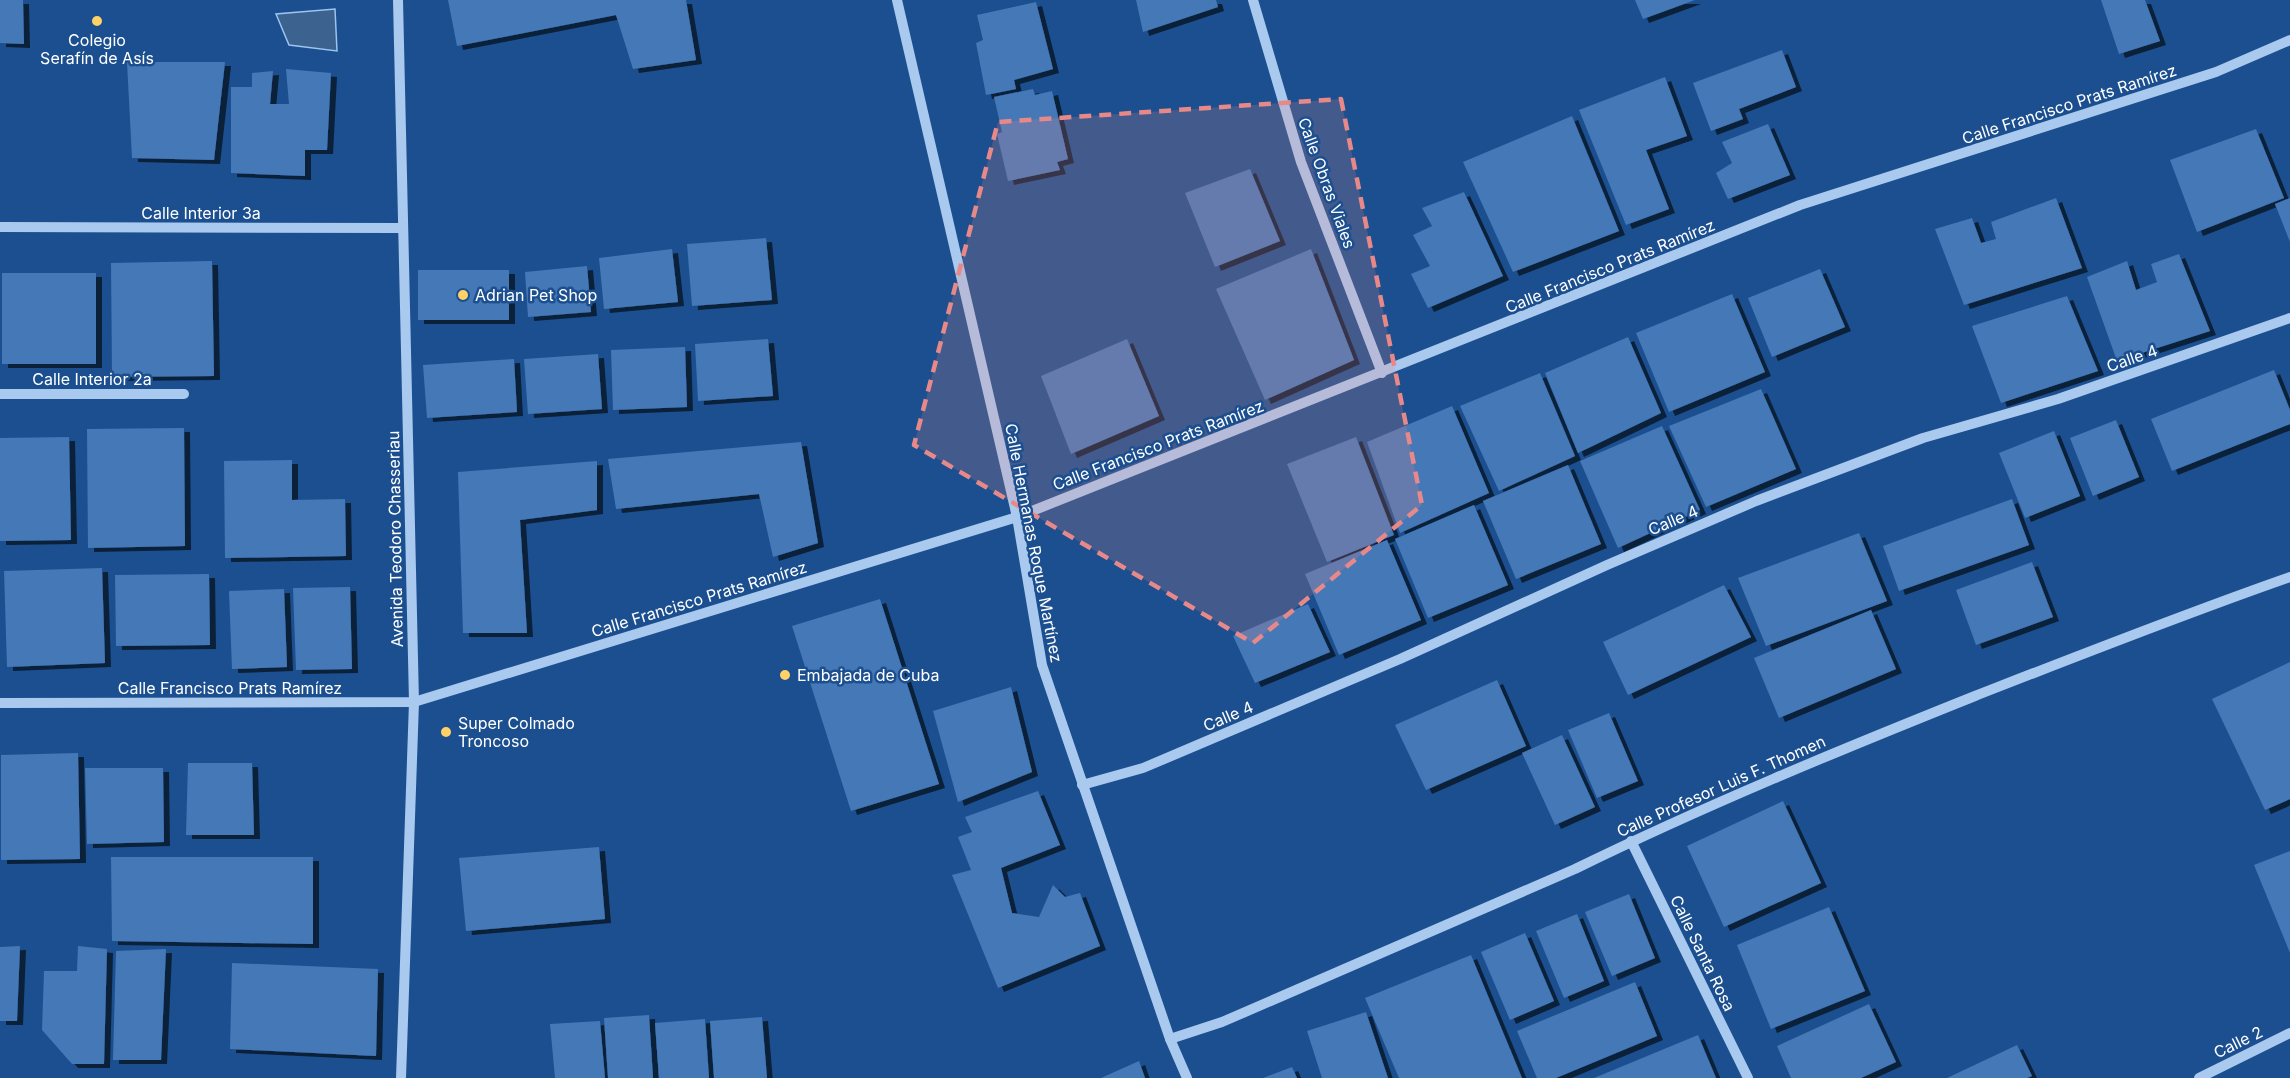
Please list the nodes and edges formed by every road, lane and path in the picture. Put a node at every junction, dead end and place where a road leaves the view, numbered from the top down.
1 (398, 0) edge
2 (897, 0) edge
3 (1253, 0) edge
4 (2290, 40) edge
5 (0, 227) edge
6 (402, 228) junction
7 (2290, 318) edge
8 (1382, 373) junction
9 (0, 394) edge
10 (184, 394) dead end
11 (1017, 517) junction
12 (2290, 577) edge
13 (414, 702) junction
14 (0, 703) edge
15 (1082, 785) junction
16 (1631, 841) junction
17 (2290, 1033) edge
18 (1170, 1039) junction
19 (401, 1078) edge
20 (1187, 1078) edge
21 (1748, 1078) edge
22 (2199, 1078) edge

1 - 6 street, Avenida Teodoro Chasseriau
2 - 11 street, Calle Hermanas Roque Martínez
3 - 8 street, Calle Obras Viales
4 - 8 street, Calle Francisco Prats Ramírez
5 - 6 street, Calle Interior 3a
6 - 13 street, Avenida Teodoro Chasseriau
7 - 15 street, Calle 4
8 - 11 street, Calle Francisco Prats Ramírez
9 - 10 street, Calle Interior 2a
11 - 13 street, Calle Francisco Prats Ramírez
11 - 15 street, Calle Hermanas Roque Martínez
12 - 16 street, Calle Profesor Luis F. Thomen
13 - 14 street, Calle Francisco Prats Ramírez
13 - 19 street, Avenida Teodoro Chasseriau
15 - 18 street, Calle Hermanas Roque Martínez
16 - 18 street, Calle Profesor Luis F. Thomen
16 - 21 street, Calle Santa Rosa
17 - 22 street, Calle 2
18 - 20 street, Calle Hermanas Roque Martínez

